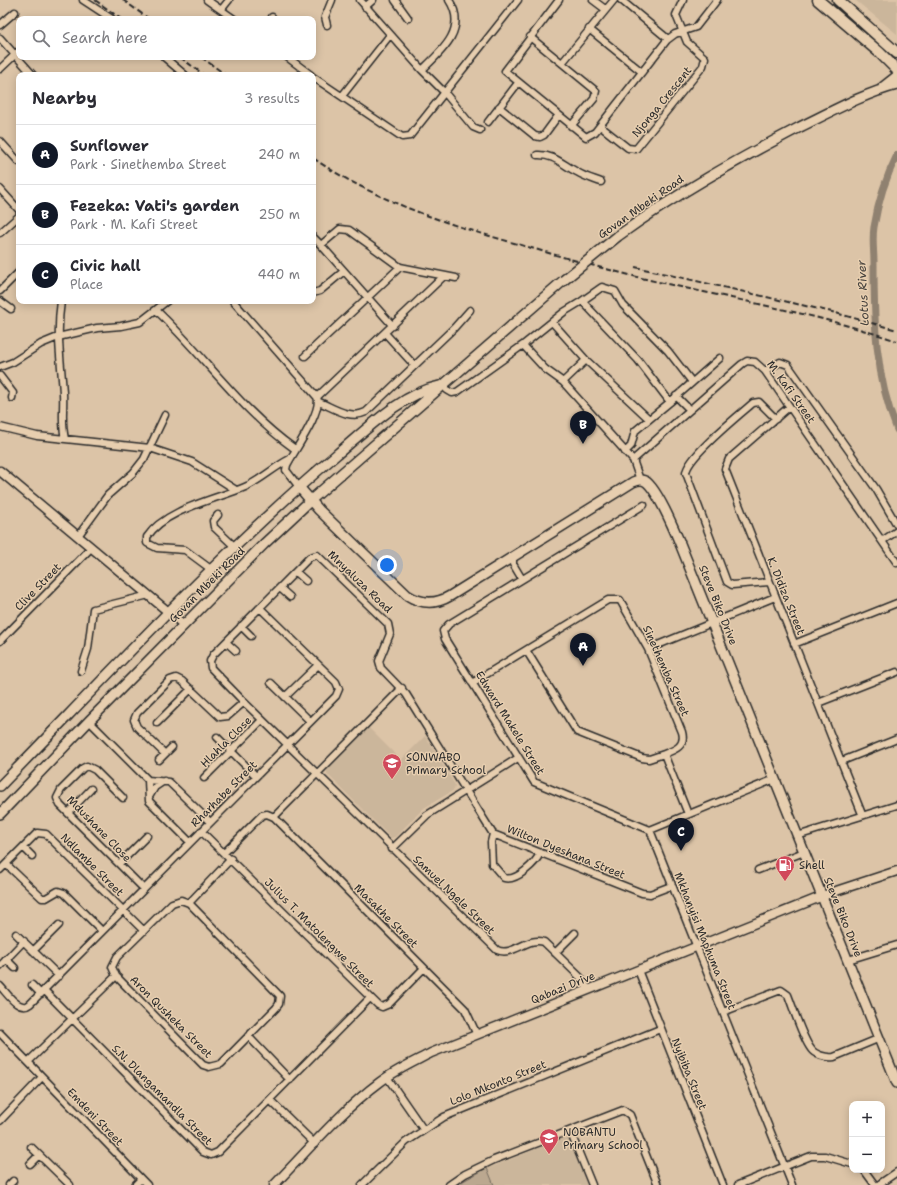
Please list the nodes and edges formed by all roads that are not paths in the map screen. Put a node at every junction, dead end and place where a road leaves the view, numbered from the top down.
1 (83, 0) edge
2 (207, 0) edge
3 (229, 0) edge
4 (332, 0) edge
5 (360, 0) edge
6 (373, 0) edge
7 (395, 0) edge
8 (449, 0) edge
9 (518, 0) edge
10 (559, 0) edge
11 (593, 0) edge
12 (614, 0) edge
13 (620, 0) edge
14 (683, 0) edge
15 (717, 0) edge
16 (818, 0) edge
17 (838, 0) edge
18 (365, 7) junction
19 (604, 9) junction
20 (221, 10) junction
21 (15, 12) dead end
22 (107, 16) edge
23 (230, 16) edge
24 (408, 18) dead end
25 (327, 25) dead end
26 (0, 26) edge
27 (589, 29) junction
28 (684, 31) junction
29 (390, 35) junction
30 (530, 37) junction
31 (0, 38) edge
32 (668, 39) junction
33 (16, 52) edge
34 (897, 53) edge
35 (16, 54) edge
36 (22, 60) edge
37 (168, 60) edge
38 (291, 60) edge
39 (562, 63) junction
40 (0, 68) edge
41 (422, 70) junction
42 (897, 70) edge
43 (31, 72) edge
44 (182, 72) edge
45 (307, 72) edge
46 (642, 72) junction
47 (897, 76) edge
48 (316, 79) edge
49 (518, 83) junction
50 (897, 85) edge
51 (881, 89) junction
52 (445, 93) junction
53 (342, 96) junction
54 (499, 107) junction
55 (558, 116) junction
56 (488, 122) dead end
57 (571, 126) junction
58 (600, 126) junction
59 (480, 130) dead end
60 (0, 140) edge
61 (537, 155) dead end
62 (16, 159) edge
63 (601, 182) dead end
64 (0, 189) edge
65 (16, 207) edge
66 (16, 219) edge
67 (0, 233) edge
68 (316, 240) edge
69 (321, 245) junction
70 (400, 267) junction
71 (344, 271) junction
72 (16, 275) edge
73 (444, 276) junction
74 (456, 278) dead end
75 (0, 290) edge
76 (316, 293) edge
77 (368, 298) junction
78 (0, 301) edge
79 (582, 301) junction
80 (61, 304) edge
81 (163, 304) edge
82 (237, 304) edge
83 (11, 309) dead end
84 (156, 310) junction
85 (470, 310) dead end
86 (552, 322) junction
87 (393, 326) junction
88 (385, 333) junction
89 (58, 337) junction
90 (523, 345) junction
91 (306, 356) dead end
92 (720, 358) dead end
93 (586, 360) junction
94 (414, 365) junction
95 (0, 367) edge
96 (764, 371) junction
97 (0, 376) edge
98 (563, 382) junction
99 (692, 382) junction
100 (445, 388) junction
101 (676, 396) junction
102 (12, 398) dead end
103 (318, 399) junction
104 (670, 402) junction
105 (790, 407) junction
106 (690, 410) junction
107 (165, 415) dead end
108 (776, 418) junction
109 (649, 419) junction
110 (0, 427) edge
111 (65, 439) junction
112 (150, 448) junction
113 (295, 449) junction
114 (625, 452) junction
115 (290, 459) junction
116 (633, 460) junction
117 (1, 474) edge
118 (640, 480) junction
119 (299, 487) junction
120 (236, 490) junction
121 (311, 500) junction
122 (644, 504) dead end
123 (218, 515) dead end
124 (897, 525) edge
125 (897, 531) edge
126 (78, 536) junction
127 (882, 541) junction
128 (235, 547) junction
129 (91, 548) junction
130 (511, 560) junction
131 (897, 563) edge
132 (212, 570) junction
133 (296, 572) junction
134 (522, 579) junction
135 (306, 581) dead end
136 (769, 582) junction
137 (280, 588) junction
138 (149, 595) junction
139 (290, 597) dead end
140 (775, 597) junction
141 (897, 604) edge
142 (260, 608) junction
143 (170, 612) junction
144 (712, 622) junction
145 (184, 625) junction
146 (241, 626) junction
147 (251, 636) dead end
148 (0, 641) edge
149 (226, 642) junction
150 (794, 644) junction
151 (648, 648) junction
152 (526, 650) junction
153 (236, 651) dead end
154 (318, 665) junction
155 (81, 671) dead end
156 (897, 672) edge
157 (271, 683) dead end
158 (472, 683) junction
159 (402, 688) junction
160 (191, 689) junction
161 (285, 697) junction
162 (244, 702) junction
163 (818, 703) junction
164 (262, 720) junction
165 (310, 721) junction
166 (89, 722) junction
167 (157, 724) dead end
168 (217, 737) dead end
169 (897, 739) edge
170 (287, 745) junction
171 (172, 747) dead end
172 (231, 751) junction
173 (165, 754) junction
174 (664, 754) junction
175 (518, 758) junction
176 (159, 760) dead end
177 (842, 761) junction
178 (315, 773) junction
179 (256, 776) junction
180 (204, 778) dead end
181 (775, 779) junction
182 (148, 780) junction
183 (165, 781) junction
184 (0, 786) edge
185 (91, 789) dead end
186 (465, 791) junction
187 (123, 798) dead end
188 (148, 798) junction
189 (897, 805) edge
190 (68, 813) junction
191 (0, 814) edge
192 (688, 814) junction
193 (862, 814) junction
194 (274, 817) junction
195 (210, 822) junction
196 (650, 830) junction
197 (201, 831) junction
198 (493, 834) junction
199 (147, 836) dead end
200 (798, 836) junction
201 (190, 842) junction
202 (23, 847) junction
203 (392, 848) junction
204 (804, 852) junction
205 (224, 853) junction
206 (540, 853) junction
207 (32, 856) dead end
208 (231, 859) junction
209 (6, 864) junction
210 (119, 864) junction
211 (0, 870) edge
212 (758, 870) dead end
213 (897, 871) edge
214 (671, 886) junction
215 (144, 889) junction
216 (822, 896) junction
217 (188, 903) junction
218 (123, 910) junction
219 (59, 925) dead end
220 (102, 931) junction
221 (144, 931) junction
222 (575, 933) dead end
223 (16, 934) dead end
224 (24, 941) junction
225 (897, 945) edge
226 (696, 947) junction
227 (34, 951) junction
228 (555, 953) junction
229 (6, 959) junction
230 (848, 960) junction
231 (0, 966) edge
232 (15, 968) dead end
233 (424, 968) junction
234 (638, 970) junction
235 (59, 976) junction
236 (116, 976) junction
237 (32, 984) dead end
238 (0, 986) edge
239 (589, 990) junction
240 (43, 992) junction
241 (370, 998) junction
242 (722, 1012) junction
243 (73, 1018) junction
244 (660, 1029) junction
245 (0, 1033) edge
246 (477, 1035) junction
247 (248, 1036) junction
248 (880, 1038) junction
249 (28, 1062) junction
250 (42, 1077) junction
251 (387, 1077) junction
252 (290, 1080) junction
253 (897, 1082) edge
254 (270, 1100) junction
255 (1, 1116) edge
256 (423, 1129) junction
257 (570, 1131) junction
258 (315, 1144) junction
259 (31, 1147) dead end
260 (39, 1155) junction
261 (849, 1163) edge
262 (30, 1164) dead end
263 (785, 1167) junction
264 (897, 1172) edge
265 (866, 1173) edge
266 (141, 1179) junction
267 (70, 1185) edge
268 (135, 1185) edge
269 (147, 1185) edge
270 (274, 1185) edge
271 (362, 1185) edge
272 (449, 1185) edge
273 (592, 1185) edge
274 (658, 1185) edge
275 (723, 1185) edge
276 (738, 1185) edge
277 (792, 1185) edge
278 (875, 1185) edge
279 (878, 1185) edge

1 - 22 street
2 - 20 street
3 - 20 street
4 - 25 street
5 - 18 street
6 - 18 street
7 - 24 street
8 - 41 street
9 - 52 street
10 - 30 street
11 - 19 street
12 - 19 street
13 - 32 street
14 - 28 street
15 - 28 street
16 - 42 main road
17 - 34 main road
18 - 29 street
19 - 27 street
20 - 23 street
21 - 26 street
27 - 39 street
27 - 46 street
28 - 32 street
28 - 58 street, Njonga Crescent
29 - 41 street
29 - 53 street
30 - 39 street
30 - 49 street
31 - 33 street
32 - 46 street
35 - 40 street
36 - 43 street
37 - 44 street
38 - 45 street
39 - 57 street
41 - 52 street
46 - 58 street
47 - 51 main road, Govan Mbeki Road
48 - 53 street
49 - 54 street
49 - 55 street
50 - 51 main road, Govan Mbeki Road
51 - 100 main road, Govan Mbeki Road, bridge
52 - 53 street
52 - 59 street
54 - 55 street
54 - 56 street
55 - 57 street
57 - 58 street
60 - 62 street
61 - 63 street
64 - 65 street
66 - 67 street
68 - 69 street
69 - 70 street
69 - 71 street
70 - 73 street
70 - 77 street
71 - 76 street
71 - 77 street
72 - 75 street
73 - 74 street
73 - 87 street
77 - 87 street
77 - 91 street
78 - 83 street
79 - 86 street
79 - 99 street
79 - 104 street
80 - 89 street
81 - 84 street
82 - 103 street
84 - 89 street
84 - 113 street
85 - 94 street
86 - 90 street
86 - 93 street
87 - 88 street
88 - 94 street
88 - 103 street
89 - 95 street
89 - 111 street
90 - 98 street
90 - 100 street
92 - 99 street
93 - 98 street
93 - 109 street
94 - 103 street
96 - 105 street, M. Kafi Street
96 - 106 street, M. Kafi Street
96 - 124 street
97 - 102 street
98 - 114 street
99 - 101 street
100 - 119 main road, Govan Mbeki Road
100 - 121 main road, Govan Mbeki Road
101 - 104 street
101 - 106 street
103 - 113 street
104 - 109 street
105 - 108 street, K. Didiza Street
105 - 127 street, M. Kafi Street
106 - 116 street, M. Kafi Street
107 - 112 street
108 - 136 street, K. Didiza Street
108 - 136 street
109 - 114 street
110 - 111 street
111 - 112 street
112 - 120 street
112 - 126 street
113 - 115 street
114 - 116 street
115 - 119 street
115 - 120 street
116 - 118 street
117 - 126 street
118 - 130 main road
118 - 144 main road, Steve Biko Drive
119 - 121 main road
119 - 128 main road, Govan Mbeki Road
120 - 132 street
121 - 130 main road
121 - 145 main road, Govan Mbeki Road
122 - 134 street
123 - 128 street
125 - 127 street
126 - 129 street
127 - 131 street, M. Kafi Street
128 - 132 main road, Govan Mbeki Road
129 - 138 street
129 - 148 street, Clive Street
130 - 134 street
132 - 143 main road, Govan Mbeki Road
133 - 135 street
133 - 137 street, Mnyaluza Road
133 - 159 street, Mnyaluza Road
134 - 158 street, Edward Makele Street
136 - 140 street, K. Didiza Street
137 - 139 street
137 - 142 street, Mnyaluza Road
138 - 143 street
138 - 155 street
140 - 144 street
140 - 150 street, K. Didiza Street
141 - 150 street
142 - 146 street, Mnyaluza Road
142 - 154 street, Rharhabe Street
143 - 145 street
143 - 184 main road, Govan Mbeki Road
144 - 151 street
144 - 181 main road, Steve Biko Drive
145 - 166 main road, Govan Mbeki Road
146 - 147 street
146 - 149 street, Mnyaluza Road
149 - 153 street
149 - 162 street, Mnyaluza Road
150 - 163 street, K. Didiza Street
151 - 152 street, Sinethemba Street
151 - 174 street, Sinethemba Street
152 - 158 street, Sinethemba Street
152 - 174 street, Sinethemba Street
154 - 161 street
154 - 165 street, Rharhabe Street
156 - 163 street
157 - 161 street
158 - 175 street, Edward Makele Street
159 - 178 street
159 - 186 street, Wilton Dyeshana Street
160 - 162 street
160 - 167 street
160 - 173 street
161 - 165 street
162 - 164 street, Mnyaluza Road
163 - 177 street, K. Didiza Street
164 - 170 street, Mnyaluza Road
164 - 172 street, Hlahla Close
165 - 170 street, Rharhabe Street
166 - 182 street
166 - 191 main road, Govan Mbeki Road
168 - 172 street
169 - 177 street
170 - 178 street, Mnyaluza Road
170 - 179 street, Rharhabe Street
171 - 173 street
172 - 179 street
172 - 180 street, Hlahla Close
173 - 176 street
174 - 192 street
175 - 186 street
175 - 196 street, Edward Makele Street
177 - 193 street, K. Didiza Street
178 - 194 street
178 - 203 street, Samuel Ngele Street
179 - 195 street, Rharhabe Street
181 - 192 street
181 - 200 main road, Steve Biko Drive
182 - 183 street
182 - 188 street
183 - 188 street
183 - 195 street
185 - 190 street
186 - 198 street, Wilton Dyeshana Street
186 - 203 street
187 - 190 street, Mdushane Close
188 - 201 street
189 - 193 street
190 - 210 street, Mdushane Close
192 - 196 street
193 - 200 street
194 - 205 street
194 - 233 street, Masakhe Street
195 - 197 street, Rharhabe Street
196 - 214 street, Mkhanyisi Maphuma Street
197 - 201 street, Rharhabe Street
197 - 205 street, Julius T. Matolengwe Street
198 - 206 street, Wilton Dyeshana Street
198 - 206 street
199 - 210 street
200 - 204 main road, Steve Biko Drive
201 - 215 street, Rharhabe Street
202 - 207 street
202 - 209 street, Ndlambe Street
202 - 218 street, Ndlambe Street
203 - 228 street, Samuel Ngele Street
204 - 212 street
204 - 216 main road, Steve Biko Drive
205 - 208 street, Julius T. Matolengwe Street
206 - 214 street, Wilton Dyeshana Street
208 - 217 street
208 - 241 street, Julius T. Matolengwe Street
209 - 211 street, Ndlambe Street
209 - 220 street
210 - 215 street, Mdushane Close
213 - 216 street, Qabazi Drive
214 - 226 street, Mkhanyisi Maphuma Street
215 - 218 street, Rharhabe Street
216 - 226 street, Qabazi Drive
216 - 230 main road, Steve Biko Drive
217 - 221 street
217 - 247 street, Aron Qusheka Street
218 - 220 street, Rharhabe Street
218 - 221 street, Ndlambe Street
219 - 227 street
220 - 235 street, Rharhabe Street
221 - 236 street
222 - 228 street
223 - 224 street
224 - 227 street
224 - 229 street
225 - 230 street
226 - 234 street, Qabazi Drive
226 - 242 street, Mkhanyisi Maphuma Street
227 - 235 street
228 - 239 street, Samuel Ngele Street
229 - 231 street
229 - 232 street
230 - 248 main road, Steve Biko Drive
233 - 241 street, Julius T. Matolengwe Street
233 - 246 street, Masakhe Street
234 - 239 street, Qabazi Drive
234 - 244 street, Nyibiba Street
235 - 240 street, Rharhabe Street
236 - 243 street, Aron Qusheka Street
236 - 247 street, Aron Qusheka Street
237 - 240 street
238 - 240 street, Rharhabe Street
239 - 246 street, Qabazi Drive
240 - 243 street, S.N. Dlangamandla Street
241 - 252 street, S.N. Dlangamandla Street
242 - 248 street
242 - 263 street, Mkhanyisi Maphuma Street
243 - 249 street, Aron Qusheka Street
243 - 254 street, S.N. Dlangamandla Street
244 - 256 street, Lolo Mkonto Street
244 - 275 street, Nyibiba Street
245 - 249 street, Emdeni Street
246 - 251 street, Qabazi Drive
247 - 252 street
248 - 253 main road, Steve Biko Drive
249 - 250 street, Emdeni Street
250 - 255 street
250 - 266 street, Emdeni Street
251 - 256 street
251 - 258 street, Qabazi Drive
252 - 254 street, S.N. Dlangamandla Street
254 - 258 street
256 - 271 street, Lolo Mkonto Street
257 - 272 street
257 - 273 street
257 - 274 street
258 - 270 street, Qabazi Drive
259 - 260 street
260 - 262 street
260 - 267 street
261 - 263 street
263 - 276 street
263 - 277 street, Mkhanyisi Maphuma Street
264 - 279 street
265 - 278 street
266 - 268 street
266 - 269 street, Emdeni Street

